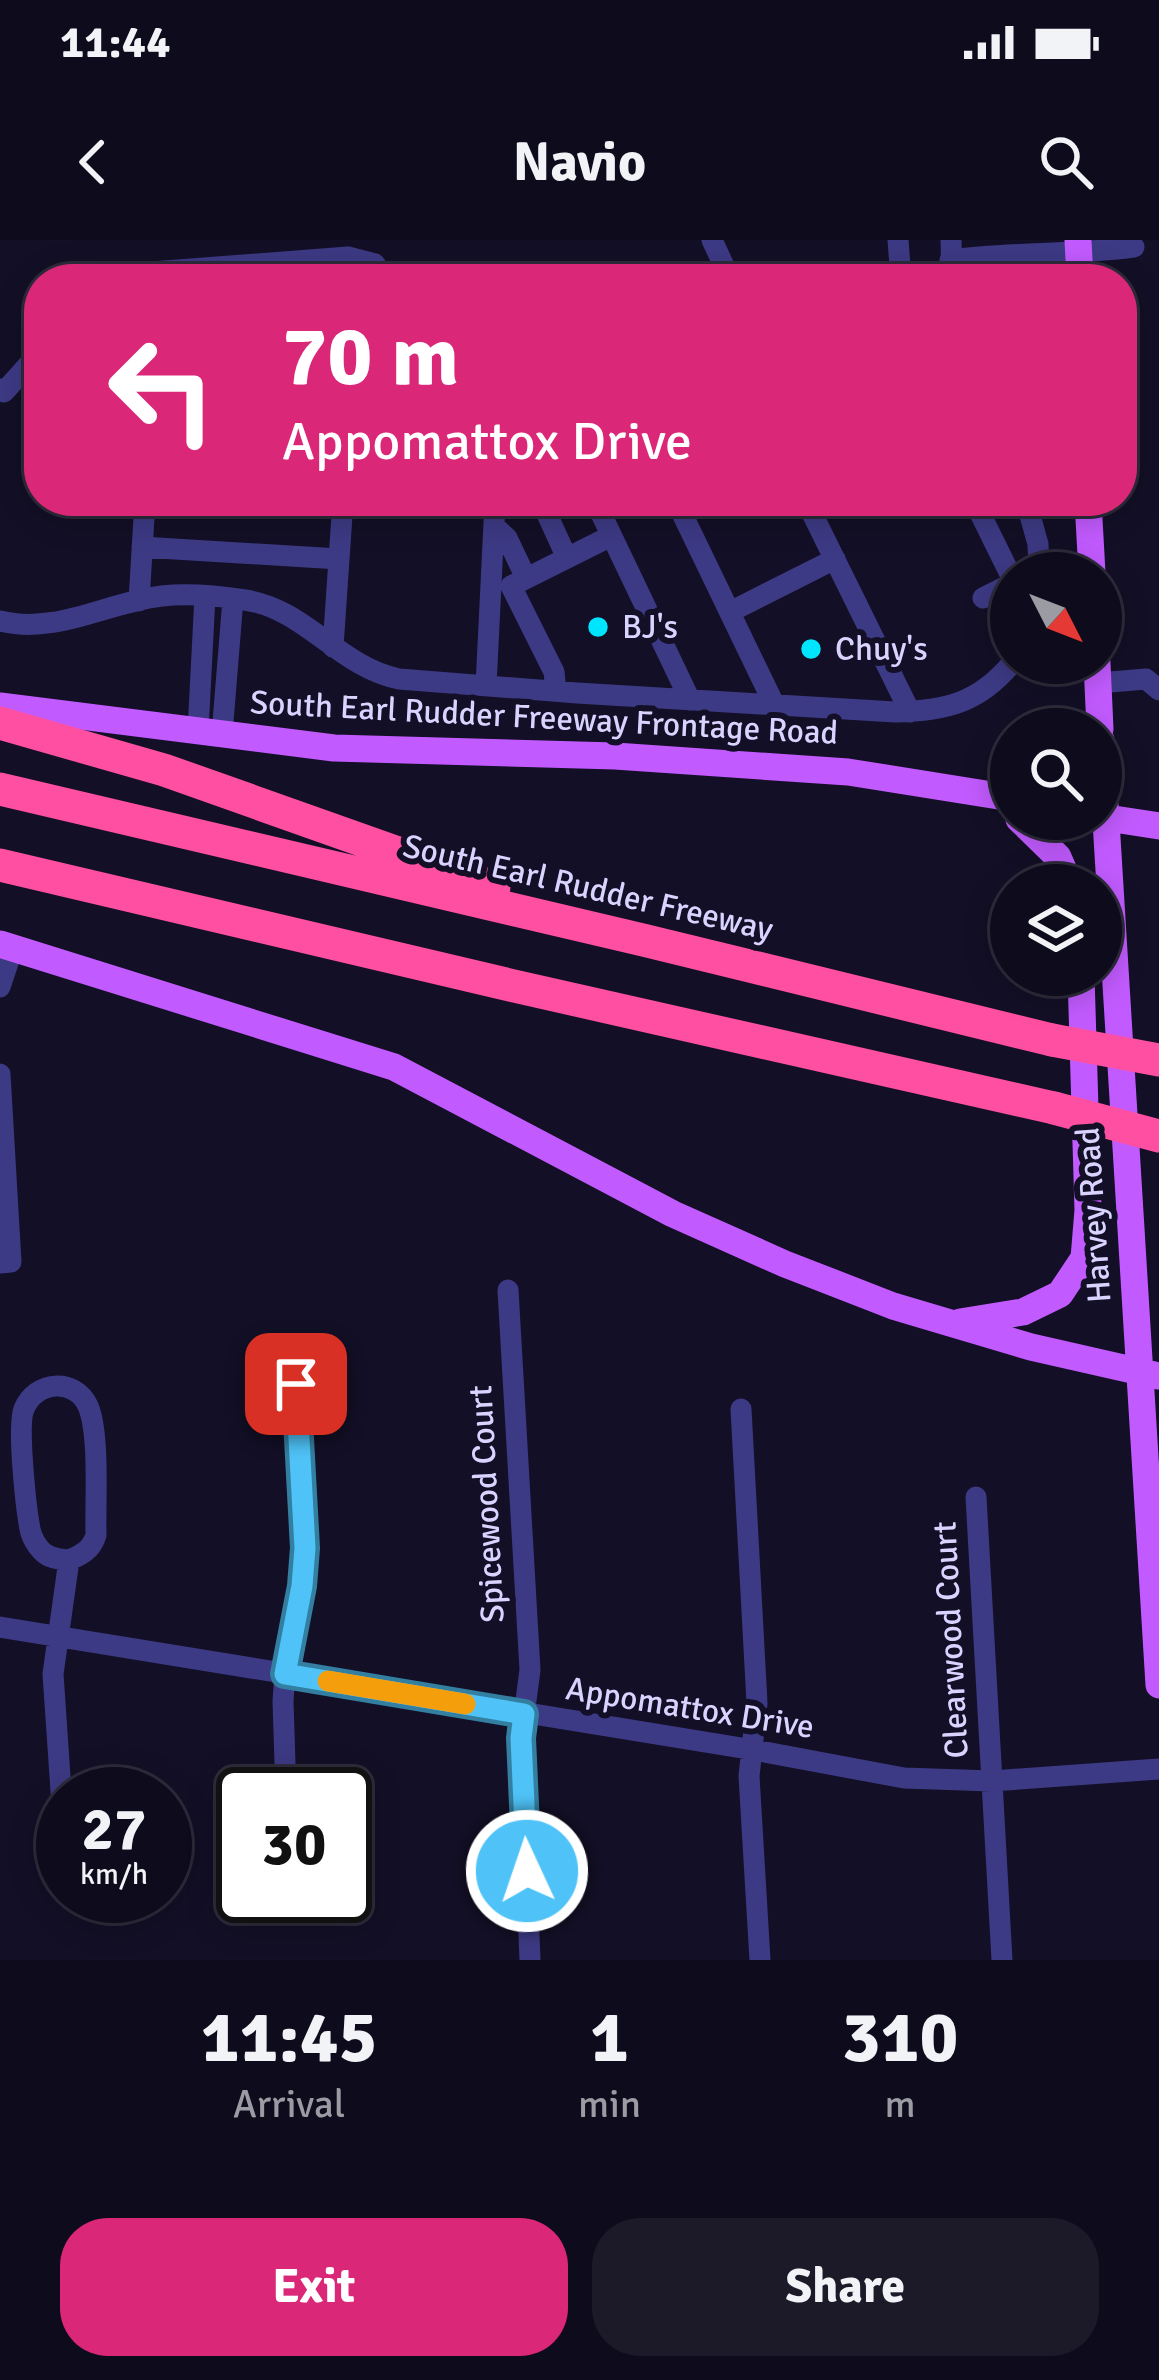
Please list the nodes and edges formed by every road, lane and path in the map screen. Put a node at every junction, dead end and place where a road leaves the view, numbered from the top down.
1 (1021, 246) edge
2 (1134, 248) dead end
3 (954, 255) edge
4 (1079, 258) edge
5 (275, 264) edge
6 (353, 264) edge
7 (24, 369) edge
8 (1, 393) edge
9 (144, 516) edge
10 (342, 516) edge
11 (495, 516) edge
12 (548, 516) edge
13 (602, 516) edge
14 (683, 516) edge
15 (814, 516) edge
16 (981, 516) edge
17 (1030, 516) edge
18 (1089, 516) edge
19 (494, 526) junction
20 (611, 536) junction
21 (142, 547) junction
22 (998, 552) edge
23 (1038, 552) edge
24 (1091, 552) edge
25 (567, 558) junction
26 (339, 559) junction
27 (835, 559) junction
28 (509, 585) junction
29 (990, 593) edge
30 (205, 596) junction
31 (982, 598) dead end
32 (233, 599) junction
33 (139, 601) junction
34 (730, 612) junction
35 (0, 621) edge
36 (333, 647) junction
37 (1122, 676) edge
38 (990, 683) edge
39 (486, 686) junction
40 (1159, 690) edge
41 (556, 692) junction
42 (690, 700) junction
43 (774, 704) junction
44 (0, 706) edge
45 (910, 712) junction
46 (0, 723) edge
47 (210, 732) junction
48 (0, 789) edge
49 (990, 798) edge
50 (1122, 820) edge
51 (1159, 826) edge
52 (1041, 840) edge
53 (1105, 840) edge
54 (1061, 864) edge
55 (0, 868) edge
56 (643, 940) junction
57 (6, 946) edge
58 (0, 987) edge
59 (1082, 996) edge
60 (1159, 1060) edge
61 (0, 1074) edge
62 (1159, 1136) edge
63 (0, 1263) edge
64 (508, 1290) dead end
65 (950, 1323) junction
66 (1149, 1375) edge
67 (296, 1384) dead end
68 (741, 1408) dead end
69 (976, 1497) dead end
70 (1155, 1559) edge
71 (69, 1560) junction
72 (0, 1627) edge
73 (57, 1636) junction
74 (285, 1674) junction
75 (1159, 1684) edge
76 (524, 1714) junction
77 (754, 1750) junction
78 (59, 1767) edge
79 (285, 1767) edge
80 (1159, 1769) edge
81 (992, 1780) junction
82 (530, 1960) edge
83 (760, 1960) edge
84 (1002, 1960) edge

1 - 3 street
1 - 4 street
2 - 4 street
5 - 6 street
7 - 8 street
9 - 21 street
10 - 26 street
11 - 19 street
12 - 25 street
13 - 20 street
14 - 34 street
15 - 27 street
16 - 22 street
17 - 23 street
18 - 24 main road
19 - 28 street
19 - 28 street
20 - 25 street
20 - 42 street
21 - 26 street
21 - 33 street
25 - 28 street
26 - 36 street
27 - 34 street
27 - 45 street
28 - 39 street
28 - 41 street
29 - 31 street
30 - 32 street
30 - 33 street
30 - 47 street
32 - 36 street
32 - 47 street
33 - 35 street
34 - 43 street
36 - 39 street
37 - 40 street
38 - 45 street
39 - 41 street
41 - 42 street
42 - 43 street
43 - 45 street
44 - 47 main road, South Earl Rudder Freeway Frontage Road
46 - 56 highway
47 - 49 main road, South Earl Rudder Freeway Frontage Road
48 - 56 highway, South Earl Rudder Freeway
50 - 51 main road
52 - 54 main road
53 - 66 main road, Harvey Road
55 - 62 highway, bridge
56 - 60 highway, South Earl Rudder Freeway, bridge
57 - 58 street
57 - 65 main road
59 - 65 main road
61 - 63 street
64 - 76 street, Spicewood Court
65 - 66 main road
66 - 70 main road, Harvey Road
67 - 74 street
68 - 77 street
69 - 81 street, Clearwood Court
70 - 75 main road, Harvey Road
71 - 71 street
71 - 73 street
72 - 73 street, Appomattox Drive
73 - 74 street, Appomattox Drive
73 - 78 street
74 - 76 street, Appomattox Drive
74 - 79 street
76 - 77 street, Appomattox Drive
76 - 82 street, Spicewood Court
77 - 81 street, Appomattox Drive
77 - 83 street
80 - 81 street, Appomattox Drive
81 - 84 street, Clearwood Court

